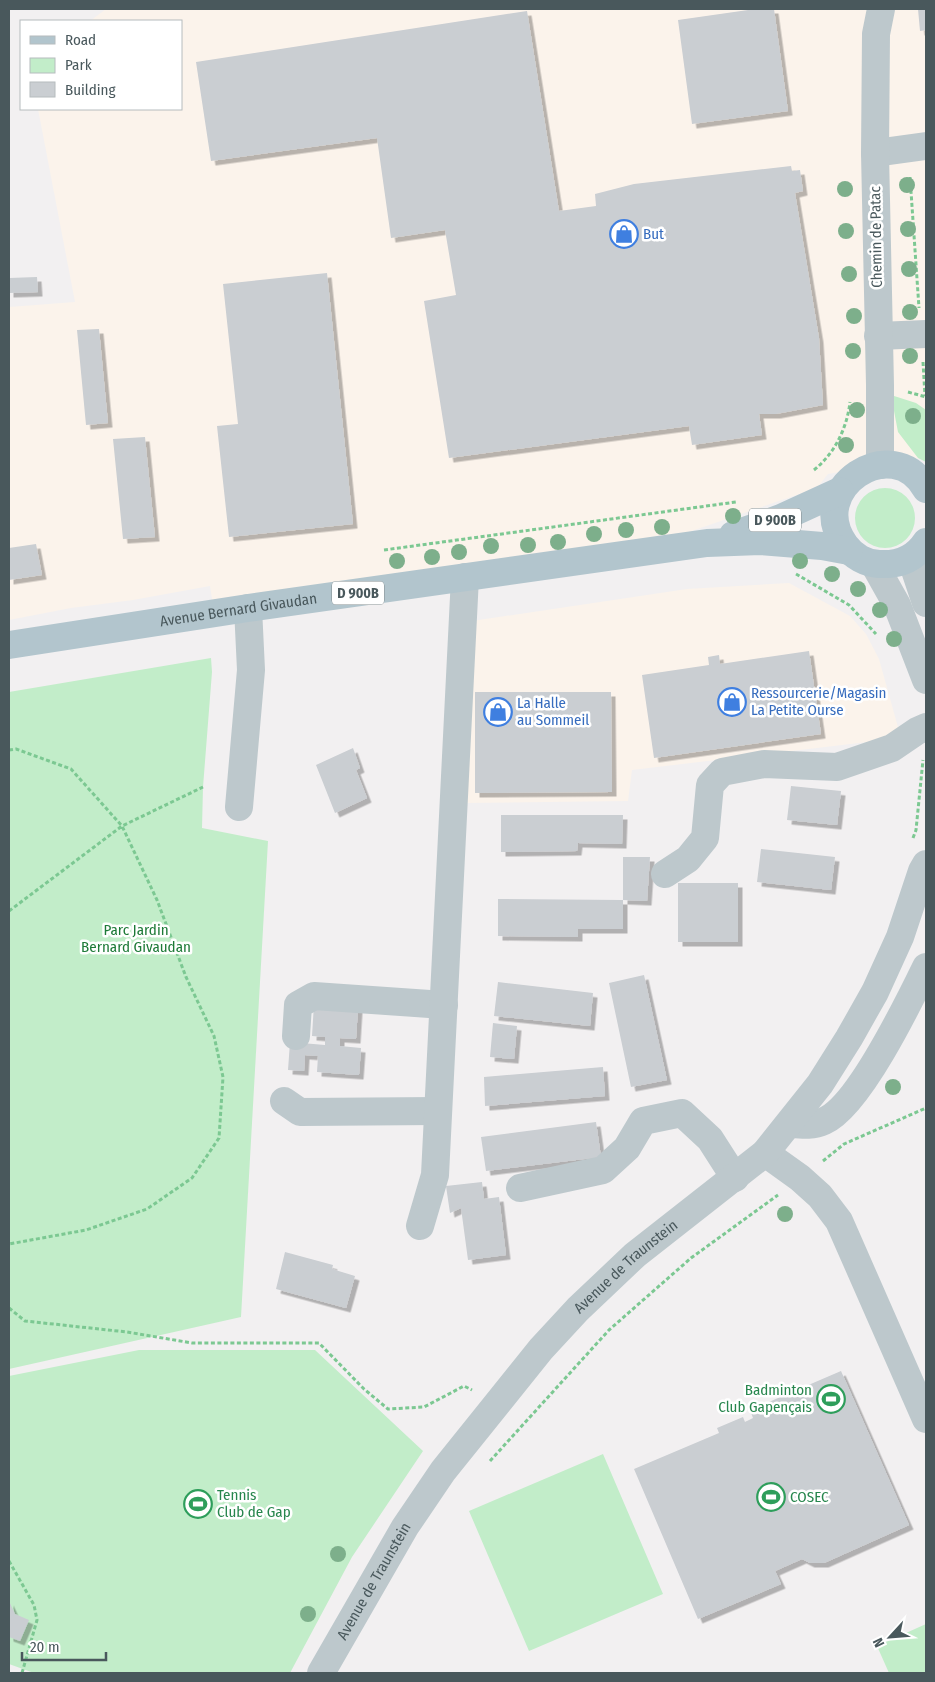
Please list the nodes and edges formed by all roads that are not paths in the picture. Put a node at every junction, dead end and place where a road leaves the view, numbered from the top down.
1 (881, 9) edge
2 (917, 147) edge
3 (875, 153) junction
4 (924, 334) edge
5 (878, 336) junction
6 (880, 465) junction
7 (925, 484) edge
8 (840, 491) junction
9 (707, 543) junction
10 (918, 550) edge
11 (849, 551) junction
12 (874, 564) junction
13 (465, 577) junction
14 (926, 603) edge
15 (248, 608) junction
16 (9, 645) edge
17 (926, 680) edge
18 (921, 729) edge
19 (239, 807) dead end
20 (921, 857) edge
21 (665, 874) dead end
22 (926, 967) edge
23 (444, 1005) junction
24 (296, 1036) dead end
25 (284, 1101) dead end
26 (438, 1112) junction
27 (790, 1124) junction
28 (765, 1153) junction
29 (735, 1178) junction
30 (520, 1188) dead end
31 (420, 1226) dead end
32 (926, 1419) edge
33 (322, 1671) edge

1 - 3 street, Chemin de Patac
2 - 3 street
3 - 5 street, Chemin de Patac
4 - 5 street
5 - 6 street, Chemin de Patac
6 - 7 main road
6 - 8 main road
8 - 9 main road, D 900B
8 - 11 main road
9 - 11 main road, D 900B
9 - 13 main road, Avenue Bernard Givaudan / D 900B
10 - 12 main road
10 - 14 street
11 - 12 main road
12 - 17 street
13 - 15 main road, Avenue Bernard Givaudan / D 900B
13 - 23 street
15 - 16 main road, Avenue Bernard Givaudan / D 900B
15 - 19 street
18 - 21 street
20 - 27 street, Avenue de Traunstein
22 - 27 street
23 - 24 street
23 - 26 street
25 - 26 street
26 - 31 street
27 - 28 street, Avenue de Traunstein
28 - 29 street, Avenue de Traunstein
28 - 32 street
29 - 30 street
29 - 33 street, Avenue de Traunstein

